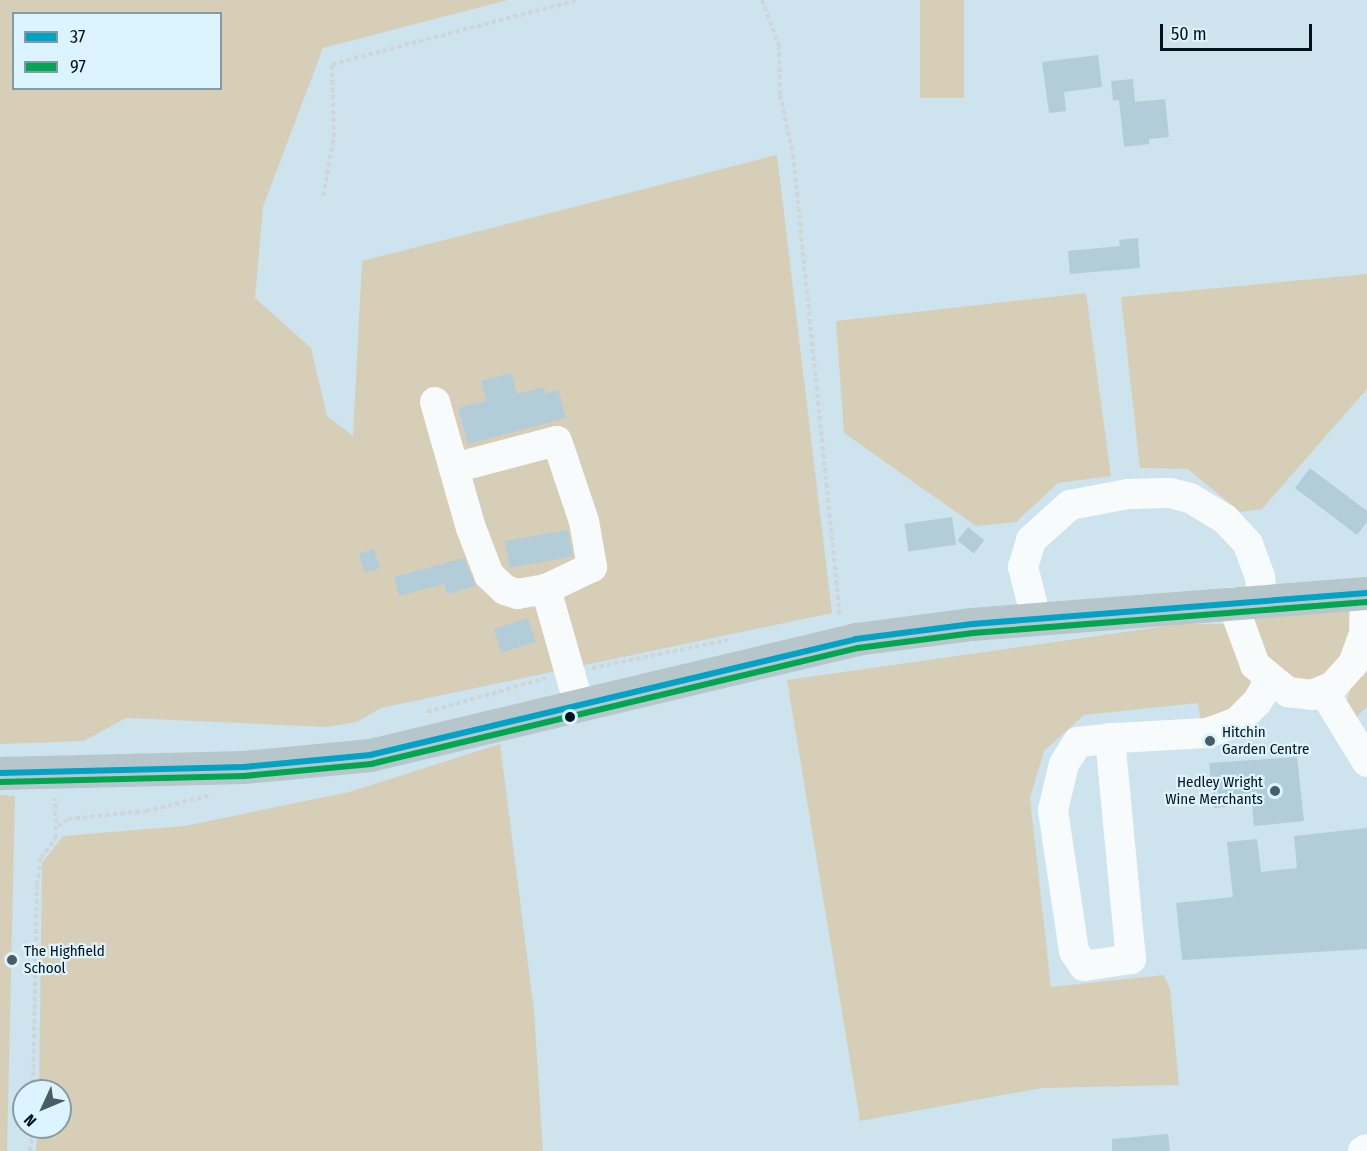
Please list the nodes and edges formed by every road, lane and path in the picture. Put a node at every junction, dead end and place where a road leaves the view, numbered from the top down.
1 (578, 0) edge
2 (762, 0) edge
3 (323, 196) dead end
4 (435, 402) dead end
5 (454, 468) junction
6 (546, 589) junction
7 (1366, 593) edge
8 (1247, 601) junction
9 (1036, 618) junction
10 (848, 630) junction
11 (1270, 680) junction
12 (1324, 692) junction
13 (579, 705) junction
14 (1110, 738) junction
15 (1367, 762) edge
16 (0, 773) edge
17 (58, 826) dead end
18 (33, 1079) edge
19 (1367, 1149) edge
20 (1363, 1151) edge

1 - 3 path
2 - 10 path
4 - 5 lane
5 - 6 lane
5 - 6 lane
6 - 13 lane
7 - 8 main road
7 - 12 lane
8 - 9 main road
8 - 9 lane
8 - 11 lane
9 - 10 main road
10 - 13 main road
11 - 12 lane
11 - 14 lane
12 - 15 lane
13 - 16 main road
14 - 14 lane
17 - 18 path
19 - 20 lane

